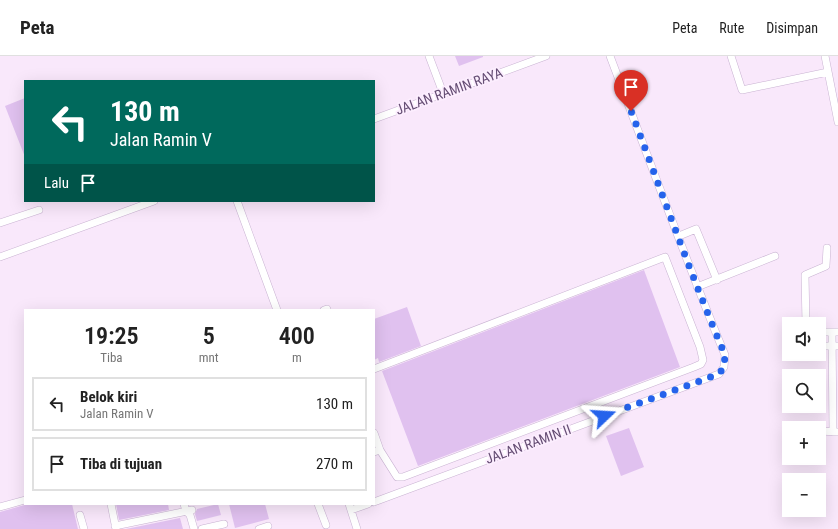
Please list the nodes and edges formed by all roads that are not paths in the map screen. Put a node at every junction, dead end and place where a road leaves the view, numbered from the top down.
1 (429, 56) edge
2 (546, 56) edge
3 (610, 56) edge
4 (731, 56) edge
5 (825, 56) edge
6 (828, 72) junction
7 (443, 93) junction
8 (375, 119) edge
9 (838, 122) edge
10 (151, 202) edge
11 (237, 202) edge
12 (39, 210) dead end
13 (0, 223) edge
14 (679, 236) junction
15 (827, 248) dead end
16 (775, 256) dead end
17 (0, 257) edge
18 (717, 280) junction
19 (697, 287) junction
20 (278, 309) edge
21 (806, 317) edge
22 (835, 332) edge
23 (835, 346) edge
24 (375, 369) edge
25 (835, 432) edge
26 (375, 439) edge
27 (377, 451) edge
28 (24, 500) edge
29 (375, 502) edge
30 (111, 505) edge
31 (318, 505) edge
32 (362, 505) edge
33 (0, 507) edge
34 (350, 507) edge
35 (189, 509) edge
36 (80, 514) dead end
37 (224, 524) dead end
38 (326, 525) dead end
39 (268, 526) dead end
40 (115, 528) edge
41 (84, 529) edge
42 (194, 529) edge
43 (202, 529) edge
44 (259, 529) edge
45 (357, 529) edge

1 - 7 street
2 - 7 street, JALAN RAMIN RAYA
3 - 14 street
4 - 6 street
5 - 6 street
6 - 9 street
7 - 8 street, JALAN RAMIN RAYA
10 - 17 street
11 - 20 street
12 - 13 street
14 - 18 street
14 - 19 street
15 - 21 street
16 - 18 street
18 - 19 street
19 - 29 street, JALAN RAMIN II
22 - 23 street
23 - 25 street
24 - 27 street
26 - 27 street
28 - 33 street
30 - 40 street
31 - 38 street
32 - 34 street
34 - 45 street
35 - 40 street
35 - 42 street
36 - 41 street
37 - 43 street
39 - 44 street

